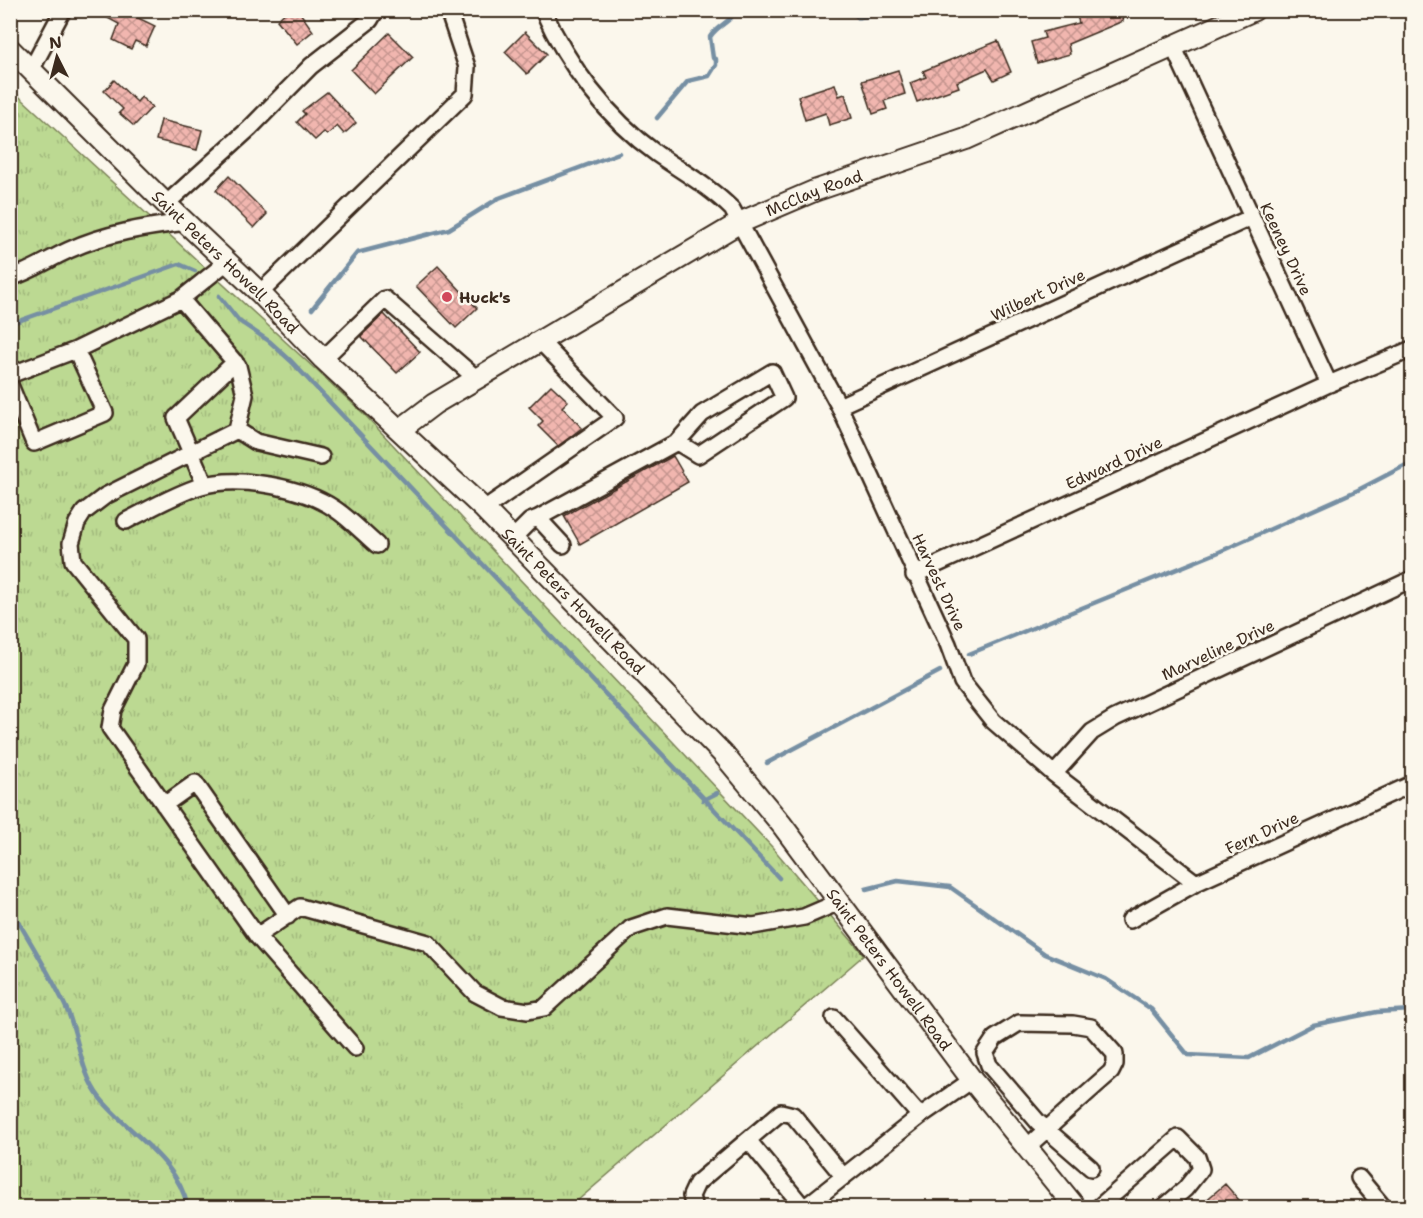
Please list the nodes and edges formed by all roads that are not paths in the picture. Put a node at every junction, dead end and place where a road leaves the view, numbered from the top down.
1 (63, 10) edge
2 (376, 10) edge
3 (448, 10) edge
4 (543, 10) edge
5 (1254, 10) edge
6 (1173, 46) junction
7 (10, 49) edge
8 (31, 70) junction
9 (166, 204) junction
10 (1252, 218) junction
11 (186, 222) junction
12 (739, 224) junction
13 (227, 262) junction
14 (10, 278) edge
15 (260, 293) junction
16 (181, 300) junction
17 (540, 341) junction
18 (1413, 349) edge
19 (76, 350) junction
20 (323, 358) junction
21 (235, 362) junction
22 (10, 375) edge
23 (477, 379) junction
24 (1329, 384) junction
25 (10, 386) edge
26 (839, 406) junction
27 (400, 429) junction
28 (237, 430) junction
29 (677, 442) junction
30 (191, 454) junction
31 (321, 457) dead end
32 (204, 485) junction
33 (484, 509) junction
34 (538, 519) junction
35 (126, 521) dead end
36 (512, 539) junction
37 (377, 545) dead end
38 (563, 545) dead end
39 (915, 575) junction
40 (1413, 579) edge
41 (1054, 774) junction
42 (1413, 784) edge
43 (164, 805) junction
44 (1196, 883) junction
45 (839, 902) junction
46 (288, 916) junction
47 (1130, 920) dead end
48 (257, 936) junction
49 (834, 1018) dead end
50 (355, 1048) dead end
51 (972, 1080) junction
52 (920, 1116) junction
53 (1047, 1129) junction
54 (748, 1140) junction
55 (1026, 1148) junction
56 (1091, 1168) dead end
57 (843, 1176) junction
58 (1359, 1178) dead end
59 (694, 1208) edge
60 (804, 1208) edge
61 (1076, 1208) edge
62 (1098, 1208) edge
63 (1163, 1208) edge
64 (1384, 1208) edge

1 - 8 street
2 - 9 street
3 - 15 street
4 - 12 street, Harvest Drive
5 - 6 main road, McClay Road
6 - 10 street, Keeney Drive
6 - 12 main road, McClay Road
7 - 8 main road, Saint Peters Howell Road
8 - 9 main road, Saint Peters Howell Road
9 - 11 main road, Saint Peters Howell Road
10 - 24 street, Keeney Drive
10 - 26 street, Wilbert Drive
11 - 13 main road, Saint Peters Howell Road
11 - 14 street
12 - 17 main road, McClay Road
12 - 26 street, Harvest Drive
13 - 15 main road, Saint Peters Howell Road
13 - 16 street
15 - 20 main road, Saint Peters Howell Road
16 - 19 street
16 - 21 street
17 - 23 main road, McClay Road
17 - 33 street
18 - 24 street
19 - 22 street
19 - 25 street
20 - 23 street
20 - 27 main road, Saint Peters Howell Road
21 - 28 street
21 - 30 street
23 - 27 main road, McClay Road
24 - 39 street, Edward Drive
26 - 39 street, Harvest Drive
27 - 33 main road, Saint Peters Howell Road
28 - 30 street
28 - 31 street
29 - 29 street
29 - 34 street
30 - 32 street
30 - 43 street
32 - 35 street
32 - 37 street
33 - 36 main road, Saint Peters Howell Road
34 - 36 street
34 - 38 street
36 - 45 main road, Saint Peters Howell Road
39 - 41 street, Harvest Drive
40 - 41 street, Marveline Drive
41 - 44 street, Harvest Drive
42 - 44 street, Fern Drive
43 - 46 street
43 - 48 street
44 - 47 street, Fern Drive
45 - 46 street
45 - 51 main road, Saint Peters Howell Road
46 - 48 street
48 - 50 street
49 - 52 street
51 - 52 street
51 - 55 main road, Saint Peters Howell Road
52 - 57 street
53 - 53 street
53 - 55 street
53 - 56 street
54 - 57 street
54 - 59 street
54 - 60 street
55 - 61 main road, Saint Peters Howell Road
57 - 60 street
58 - 64 street
62 - 63 street

